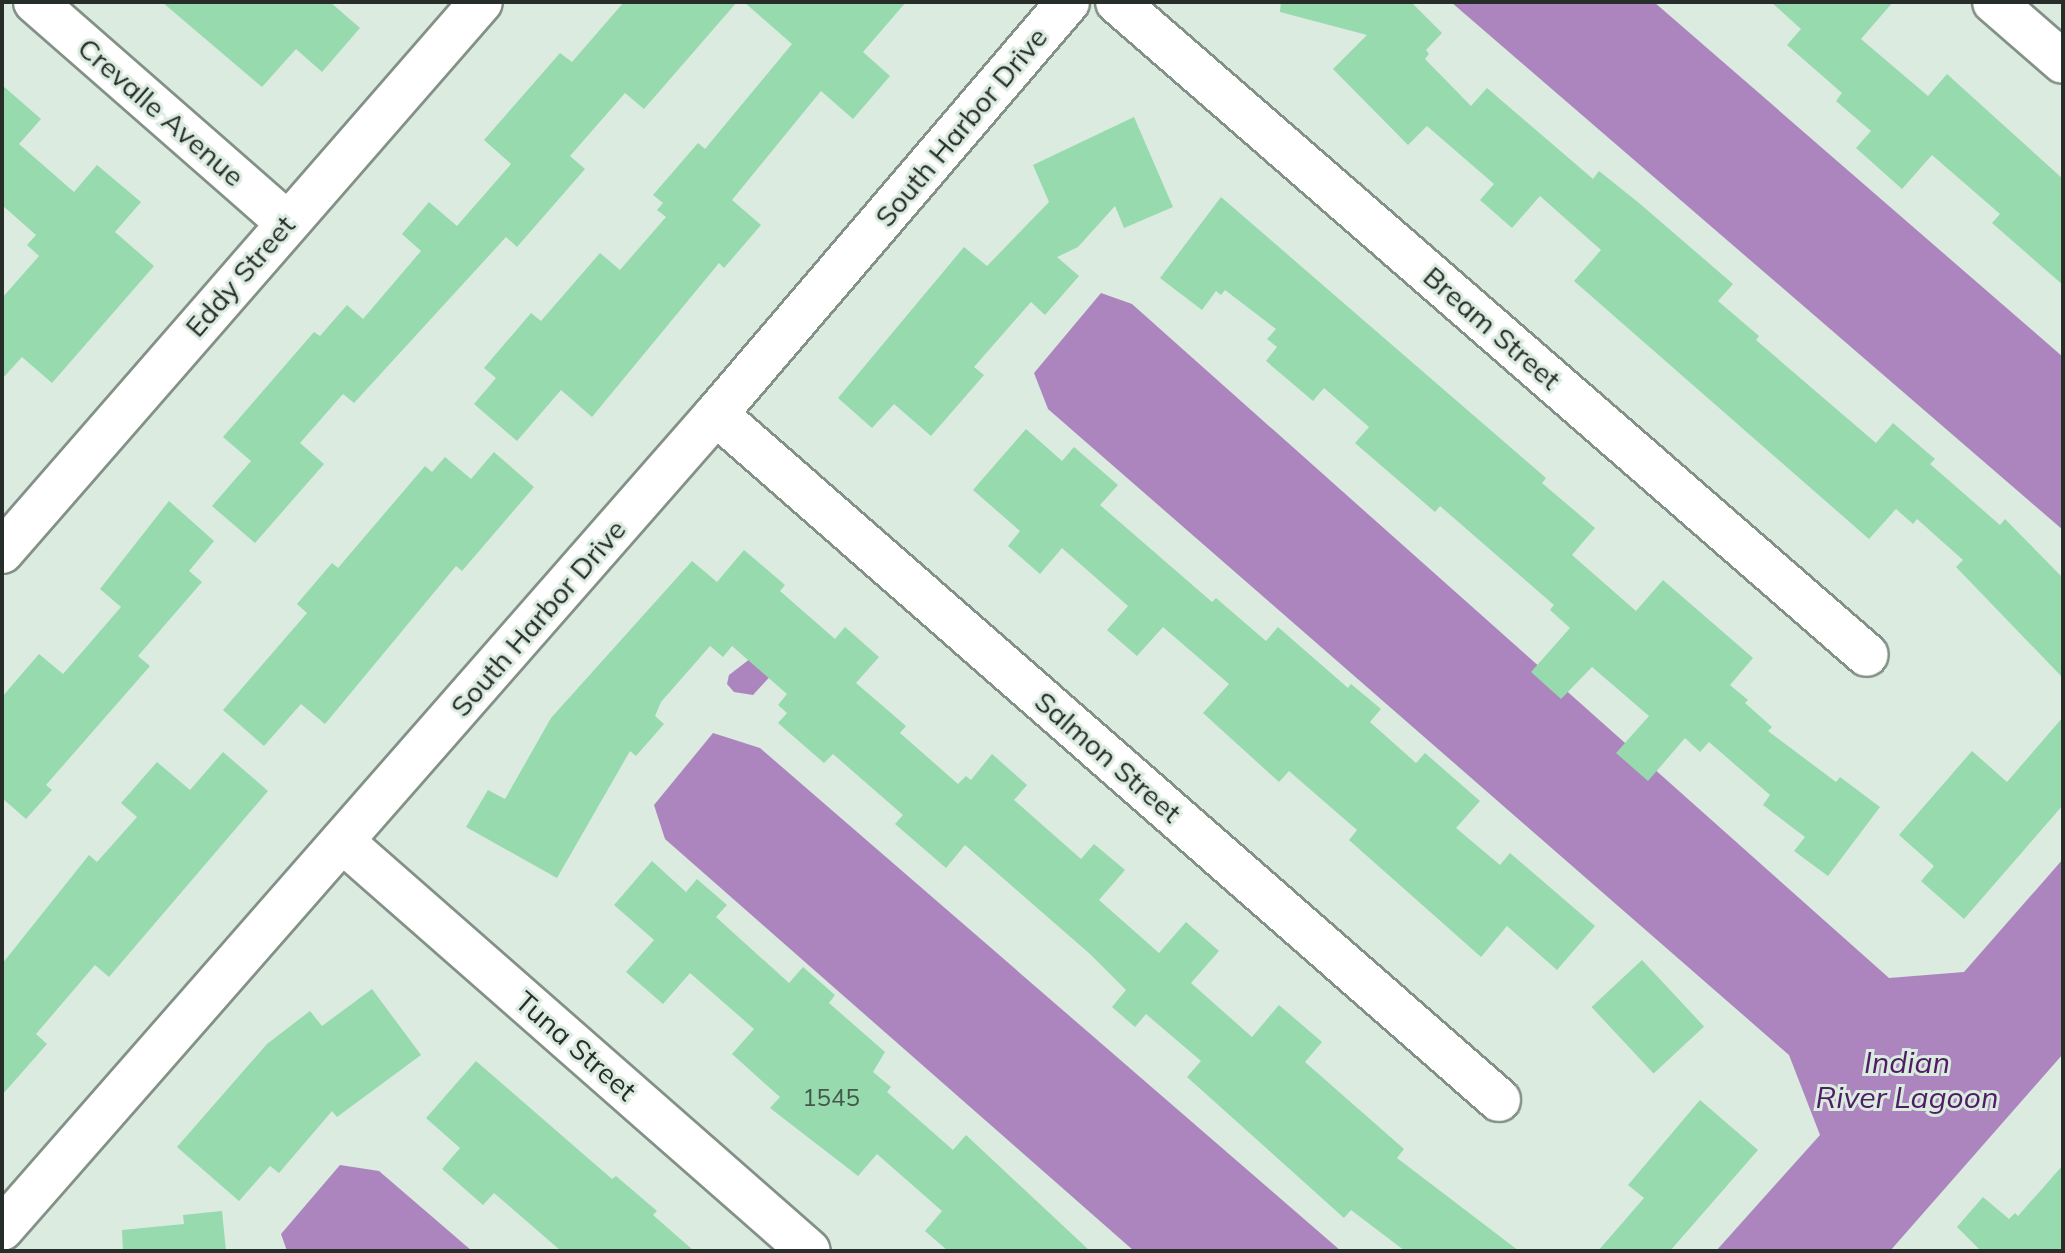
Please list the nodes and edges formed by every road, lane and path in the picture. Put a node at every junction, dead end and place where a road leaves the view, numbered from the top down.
1 (35, 2) edge
2 (481, 2) edge
3 (1068, 2) edge
4 (1117, 2) edge
5 (1994, 2) edge
6 (2063, 62) edge
7 (286, 222) junction
8 (716, 414) junction
9 (2, 552) edge
10 (1867, 655) dead end
11 (342, 841) junction
12 (1499, 1100) dead end
13 (2, 1229) edge
14 (809, 1251) edge

1 - 7 street, Crevalle Avenue
2 - 7 street, Eddy Street
3 - 8 street, South Harbor Drive
4 - 10 street, Bream Street
5 - 6 street
7 - 9 street, Eddy Street
8 - 11 street, South Harbor Drive
8 - 12 street, Salmon Street
11 - 13 street, South Harbor Drive
11 - 14 street, Tuna Street

